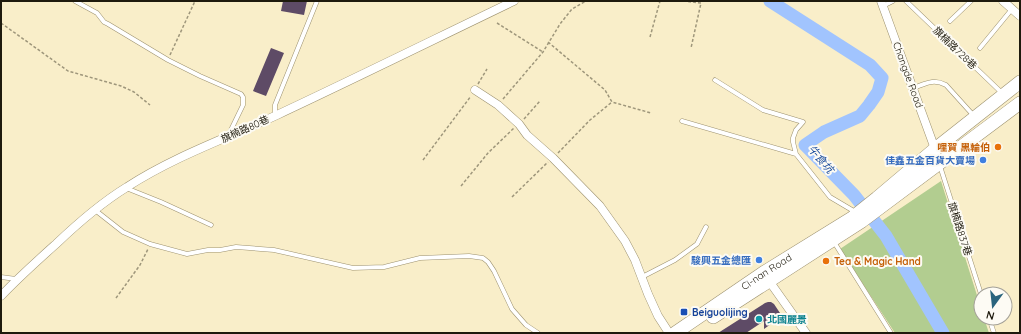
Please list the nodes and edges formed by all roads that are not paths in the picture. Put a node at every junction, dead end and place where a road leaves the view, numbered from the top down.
1 (75, 1) edge
2 (317, 1) edge
3 (514, 1) edge
4 (893, 1) edge
5 (906, 1) edge
6 (971, 1) edge
7 (1003, 1) edge
8 (882, 4) edge
9 (1012, 9) junction
10 (1020, 16) edge
11 (950, 21) dead end
12 (980, 48) dead end
13 (715, 80) dead end
14 (1020, 82) edge
15 (913, 88) junction
16 (475, 90) road end
17 (1003, 94) junction
18 (1020, 103) edge
19 (274, 116) junction
20 (975, 117) junction
21 (682, 121) dead end
22 (228, 136) junction
23 (935, 149) junction
24 (796, 154) junction
25 (939, 164) junction
26 (125, 188) junction
27 (879, 203) junction
28 (95, 210) junction
29 (857, 217) junction
30 (211, 225) dead end
31 (706, 226) dead end
32 (832, 240) junction
33 (1, 276) edge
34 (642, 277) junction
35 (766, 277) junction
36 (17, 279) junction
37 (978, 286) edge
38 (1, 296) edge
39 (538, 333) edge
40 (669, 333) edge
41 (675, 333) edge
42 (688, 333) edge
43 (806, 333) edge
44 (891, 333) edge

1 - 22 lane
2 - 19 lane
3 - 19 street, 旗楠路80巷
4 - 8 lane
5 - 17 lane, 旗楠路728巷
6 - 11 lane
7 - 9 street
8 - 15 street, Changde Road
9 - 10 street
9 - 12 lane
13 - 24 lane
14 - 17 main road
15 - 20 lane
15 - 23 street, Changde Road
16 - 34 street
17 - 20 main road
18 - 25 main road
19 - 22 street, 旗楠路80巷
20 - 23 main road
21 - 24 lane
22 - 26 street, 旗楠路80巷
23 - 25 street, Changde Road
23 - 27 main road
24 - 29 lane
25 - 27 main road
25 - 37 lane, 旗楠路837巷
26 - 28 street, 旗楠路80巷
26 - 30 lane
27 - 29 main road
28 - 36 street, 旗楠路80巷
28 - 39 lane
29 - 32 main road, Ci-nan Road
29 - 35 main road, Ci-nan Road
31 - 34 lane
32 - 35 main road, Ci-nan Road
32 - 44 lane
33 - 36 lane
34 - 40 street
35 - 41 main road, Ci-nan Road
35 - 42 main road, Ci-nan Road
35 - 43 street
36 - 38 street, 旗楠路80巷

